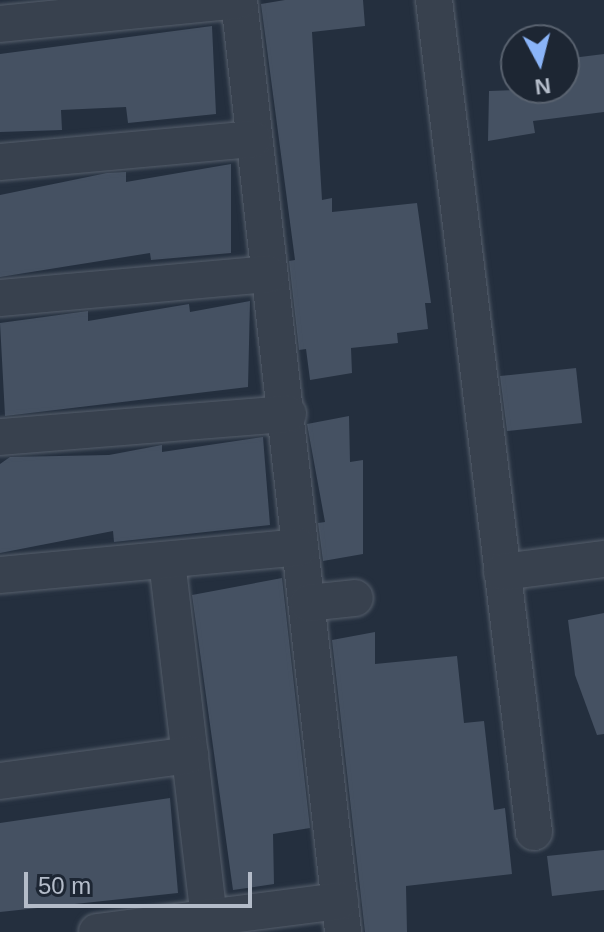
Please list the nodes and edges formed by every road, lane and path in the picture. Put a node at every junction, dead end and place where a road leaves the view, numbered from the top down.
1 (239, 0) edge
2 (434, 0) edge
3 (0, 24) edge
4 (253, 139) junction
5 (0, 162) edge
6 (269, 274) junction
7 (0, 298) edge
8 (288, 414) junction
9 (0, 437) edge
10 (300, 547) junction
11 (604, 559) edge
12 (167, 561) junction
13 (502, 572) junction
14 (0, 575) edge
15 (355, 598) dead end
16 (308, 603) junction
17 (190, 755) junction
18 (0, 781) edge
19 (534, 832) dead end
20 (342, 916) edge
21 (209, 918) junction
22 (97, 932) edge

1 - 3 street
1 - 4 street
2 - 13 street
4 - 5 street
4 - 6 street
6 - 7 street
6 - 8 street
8 - 9 street
8 - 10 street
10 - 12 street
10 - 16 street
11 - 13 street
12 - 14 street
12 - 17 street
13 - 19 street
15 - 16 street
16 - 20 street
17 - 18 street
17 - 21 street
20 - 21 street
21 - 22 street

